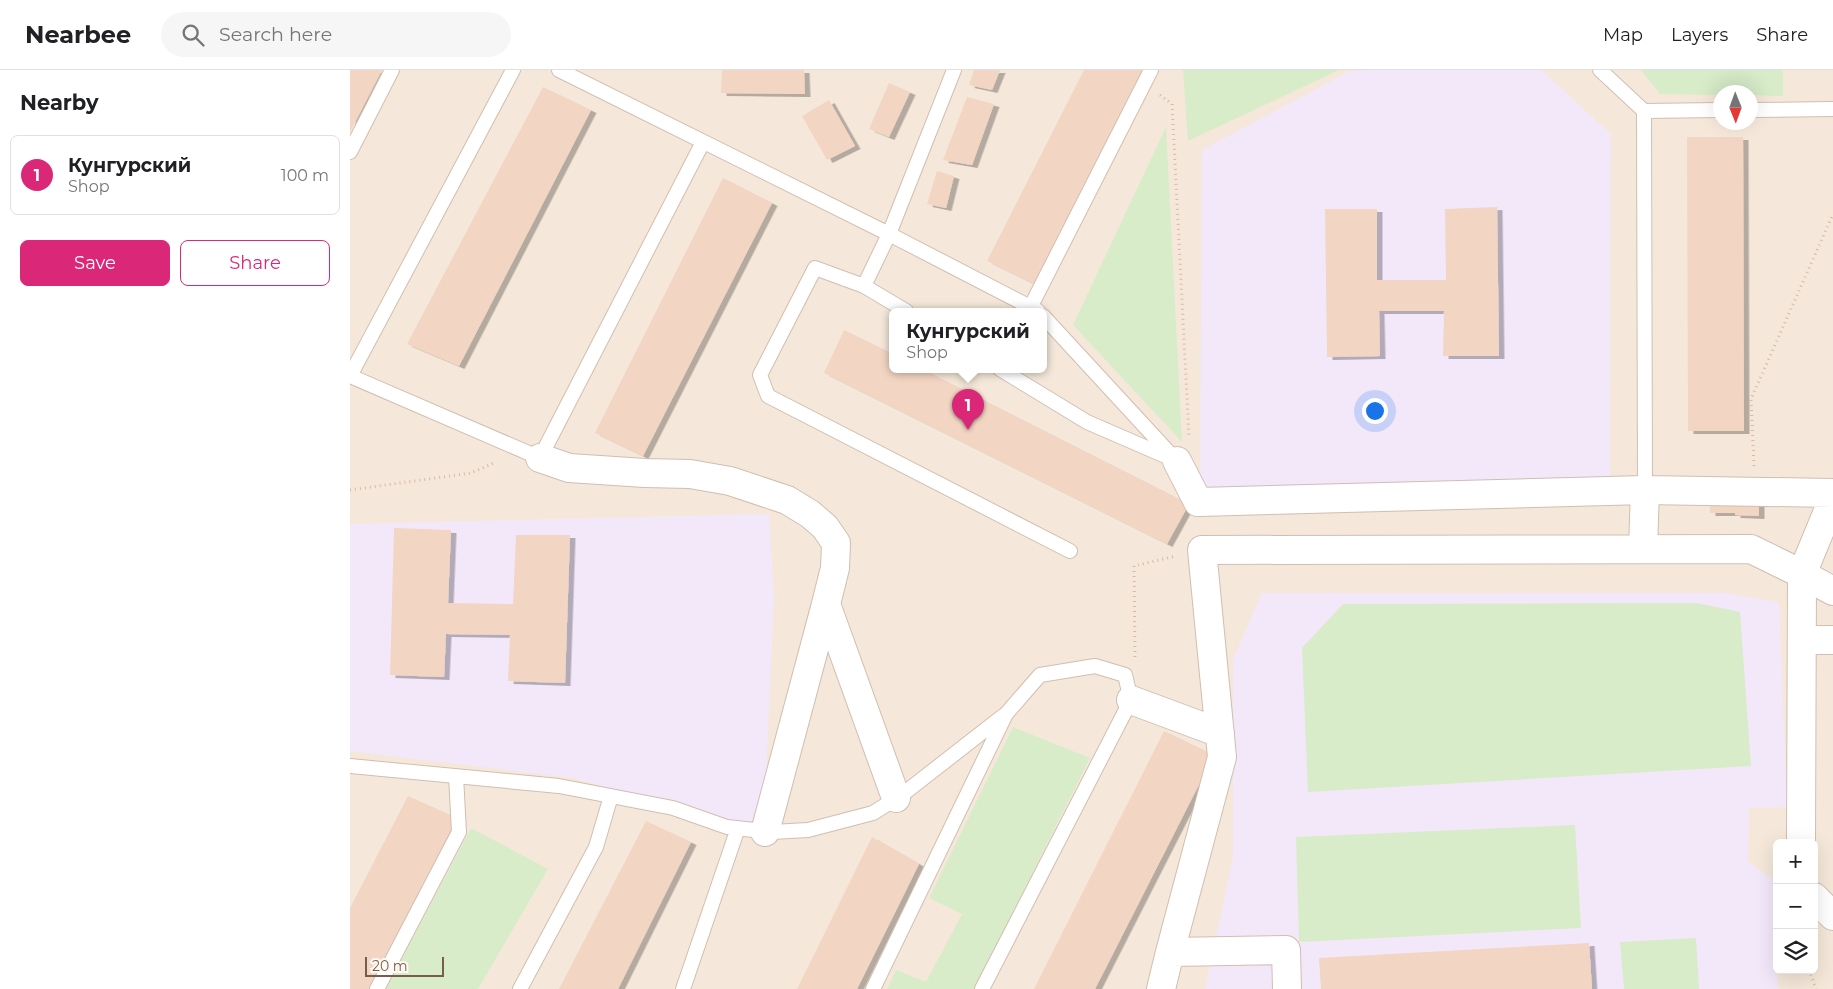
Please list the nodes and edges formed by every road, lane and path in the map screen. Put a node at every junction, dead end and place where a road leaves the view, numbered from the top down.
1 (392, 70) edge
2 (513, 70) edge
3 (954, 70) edge
4 (1151, 70) edge
5 (1600, 70) edge
6 (564, 71) edge
7 (1143, 85) junction
8 (1833, 109) edge
9 (1713, 110) edge
10 (1758, 110) edge
11 (1644, 112) junction
12 (704, 142) junction
13 (350, 152) edge
14 (1833, 214) edge
15 (889, 234) junction
16 (864, 286) junction
17 (901, 308) edge
18 (1035, 308) edge
19 (1047, 320) edge
20 (1006, 373) edge
21 (350, 376) edge
22 (1183, 451) junction
23 (531, 454) junction
24 (350, 490) edge
25 (1645, 490) junction
26 (1755, 492) junction
27 (1833, 493) edge
28 (1833, 499) edge
29 (1202, 550) junction
30 (1643, 550) junction
31 (1070, 551) dead end
32 (1802, 574) junction
33 (1833, 591) edge
34 (826, 604) junction
35 (1802, 640) junction
36 (1833, 640) edge
37 (1131, 700) junction
38 (1006, 714) junction
39 (1220, 733) junction
40 (350, 766) edge
41 (456, 776) junction
42 (611, 796) junction
43 (896, 798) junction
44 (738, 828) junction
45 (765, 832) junction
46 (1801, 839) edge
47 (1818, 901) edge
48 (1833, 916) edge
49 (1170, 952) junction
50 (1810, 974) edge
51 (377, 989) edge
52 (520, 989) edge
53 (683, 989) edge
54 (873, 989) edge
55 (982, 989) edge
56 (1161, 989) edge
57 (1288, 989) edge
58 (1816, 989) edge

1 - 13 lane
2 - 21 lane
3 - 15 lane
4 - 7 lane
5 - 11 lane
6 - 12 lane
7 - 18 lane
7 - 22 path
8 - 10 lane
9 - 11 lane
11 - 25 lane
12 - 15 lane
12 - 23 lane
14 - 26 path
15 - 16 lane
15 - 18 lane
16 - 17 lane
16 - 31 lane
19 - 22 lane
20 - 22 lane
21 - 23 lane
22 - 25 street
23 - 24 path
23 - 34 street
25 - 26 street
25 - 30 street
26 - 27 street
28 - 32 street
29 - 30 street
29 - 37 path
29 - 39 street
30 - 32 street
32 - 33 street
32 - 35 street
34 - 43 street
34 - 45 street
35 - 36 street
35 - 46 street
37 - 38 lane
37 - 39 street
37 - 55 lane
38 - 43 lane
38 - 54 lane
39 - 49 street
40 - 41 lane
41 - 42 lane
41 - 51 lane
42 - 44 lane
42 - 52 lane
43 - 45 lane
44 - 45 lane
44 - 53 lane
47 - 48 street
49 - 56 street
49 - 57 street
50 - 58 path

